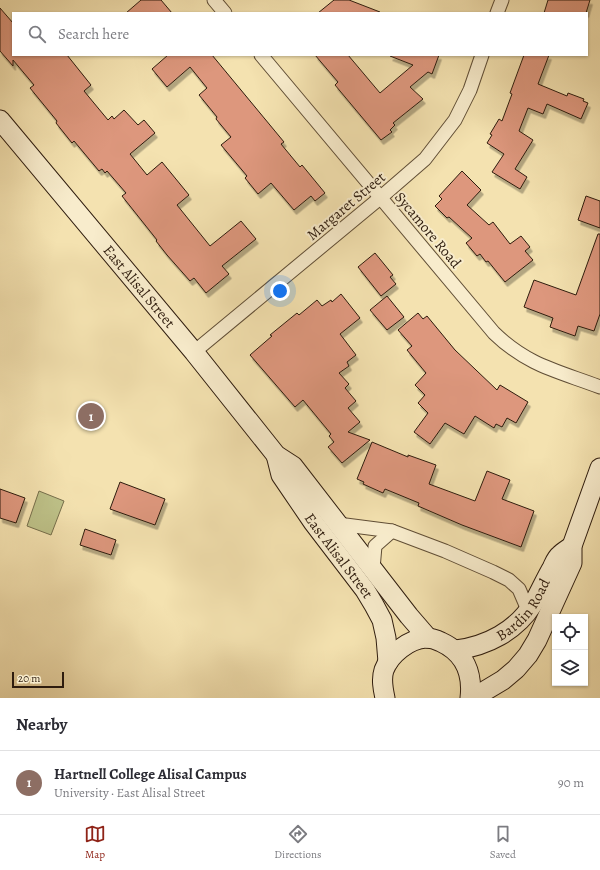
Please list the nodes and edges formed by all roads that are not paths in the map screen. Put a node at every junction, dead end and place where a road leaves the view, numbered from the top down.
1 (214, 0) edge
2 (502, 0) edge
3 (224, 12) edge
4 (497, 12) edge
5 (261, 56) edge
6 (482, 56) edge
7 (0, 120) edge
8 (380, 198) junction
9 (194, 352) junction
10 (600, 387) edge
11 (276, 455) junction
12 (600, 468) edge
13 (338, 524) junction
14 (392, 531) junction
15 (572, 546) junction
16 (373, 569) junction
17 (528, 610) junction
18 (428, 638) junction
19 (456, 650) junction
20 (388, 662) junction
21 (385, 698) edge
22 (470, 698) edge
23 (473, 698) edge

1 - 3 street
2 - 4 street
5 - 8 street, Sycamore Road
6 - 8 street, Margaret Street
7 - 9 street, East Alisal Street
8 - 9 street, Margaret Street
8 - 10 street, Sycamore Road
9 - 11 street, East Alisal Street
11 - 13 street, East Alisal Street
11 - 20 street, East Alisal Street
12 - 15 street, Bardin Road
13 - 14 street
13 - 16 street, East Alisal Street
14 - 16 street
14 - 17 street
15 - 17 street, Bardin Road
15 - 23 street, Bardin Road
16 - 18 street, East Alisal Street
17 - 19 street, Bardin Road
18 - 19 street
18 - 20 street
19 - 22 street
20 - 21 street

